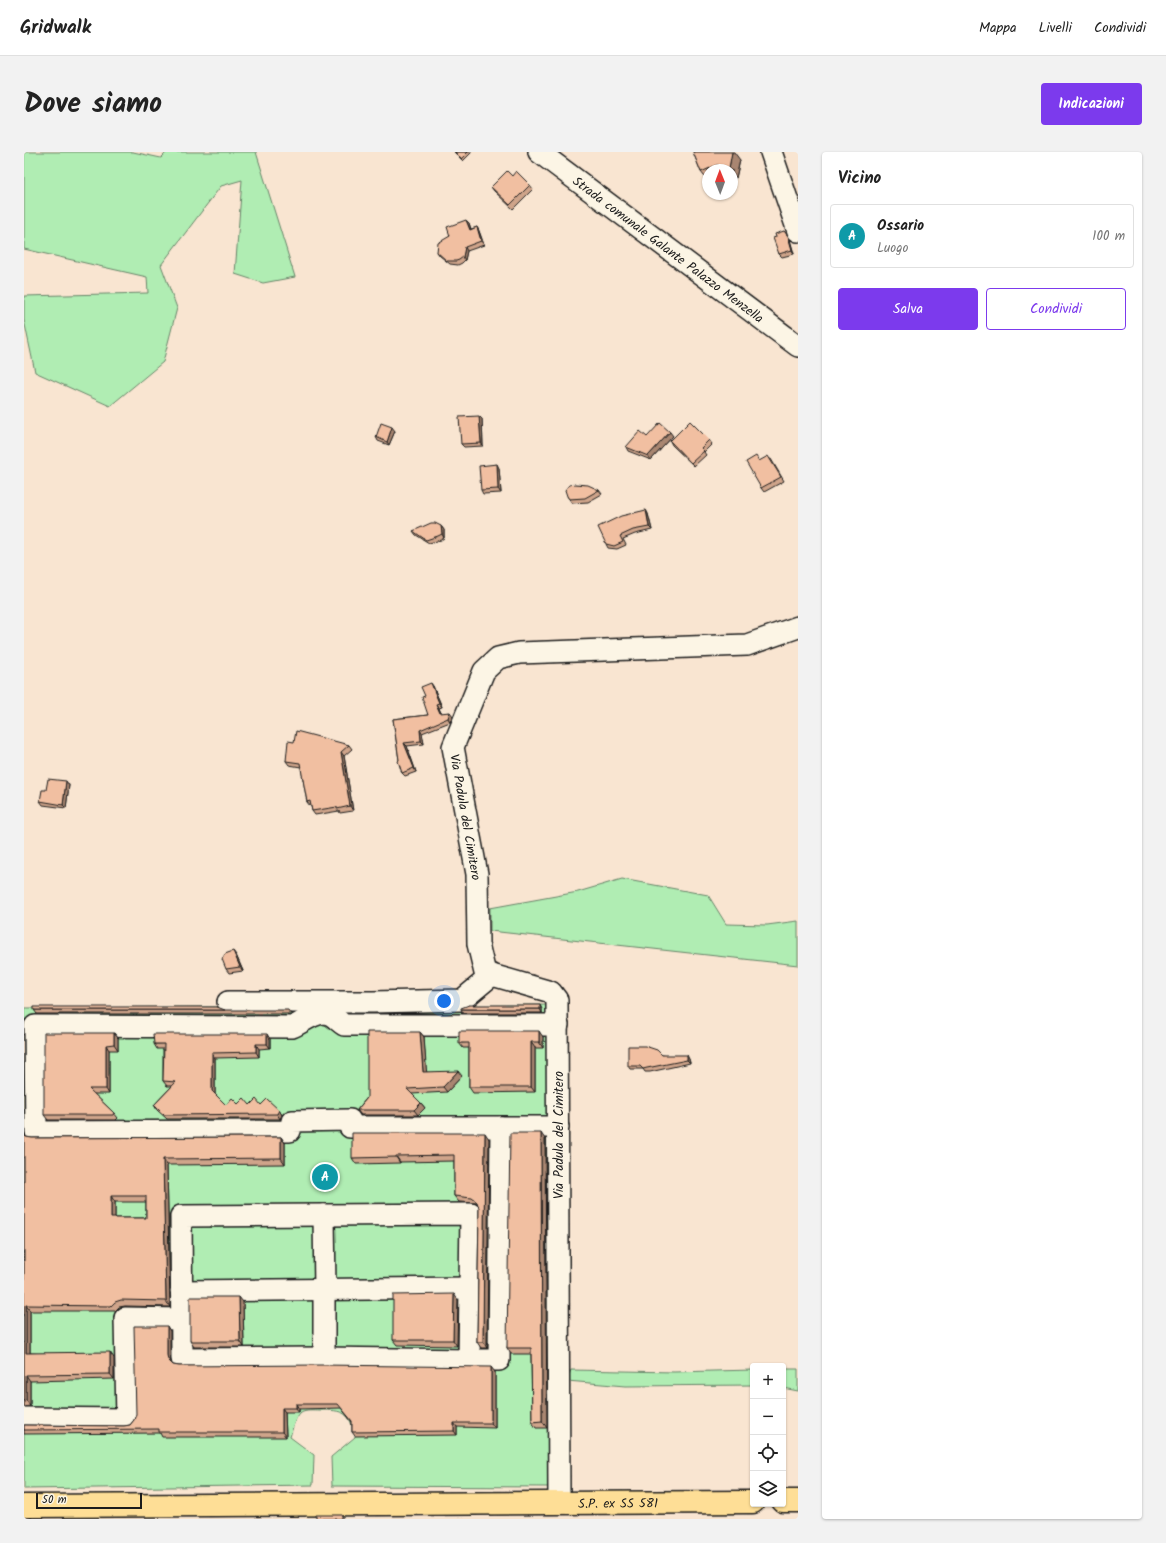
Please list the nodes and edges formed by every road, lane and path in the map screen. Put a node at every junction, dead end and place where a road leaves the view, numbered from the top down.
1 (539, 152) edge
2 (772, 152) edge
3 (798, 231) edge
4 (798, 346) edge
5 (798, 628) edge
6 (492, 975) junction
7 (228, 1002) dead end
8 (323, 1007) junction
9 (558, 1025) junction
10 (501, 1127) junction
11 (558, 1127) junction
12 (324, 1215) junction
13 (470, 1288) junction
14 (181, 1291) junction
15 (325, 1292) junction
16 (181, 1319) junction
17 (324, 1358) junction
18 (469, 1360) junction
19 (24, 1418) edge
20 (786, 1501) edge
21 (798, 1501) edge
22 (750, 1502) edge
23 (559, 1503) junction
24 (24, 1506) edge

1 - 4 street, Strada comunale Galante Palazzo Menzella
2 - 3 street
5 - 6 street, Via Padula del Cimitero
6 - 8 street
6 - 9 street, Via Padula del Cimitero
7 - 8 street
8 - 9 street
8 - 10 street
9 - 11 street, Via Padula del Cimitero
10 - 11 street
10 - 18 street
11 - 23 street, Via Padula del Cimitero
12 - 13 street
12 - 14 street
12 - 15 street
13 - 15 street
13 - 18 street
14 - 15 street
14 - 16 street
15 - 17 street
16 - 17 street
16 - 19 street
17 - 18 street
20 - 21 main road
22 - 23 main road, S.P. ex SS 581
23 - 24 main road, S.P. ex SS 581

